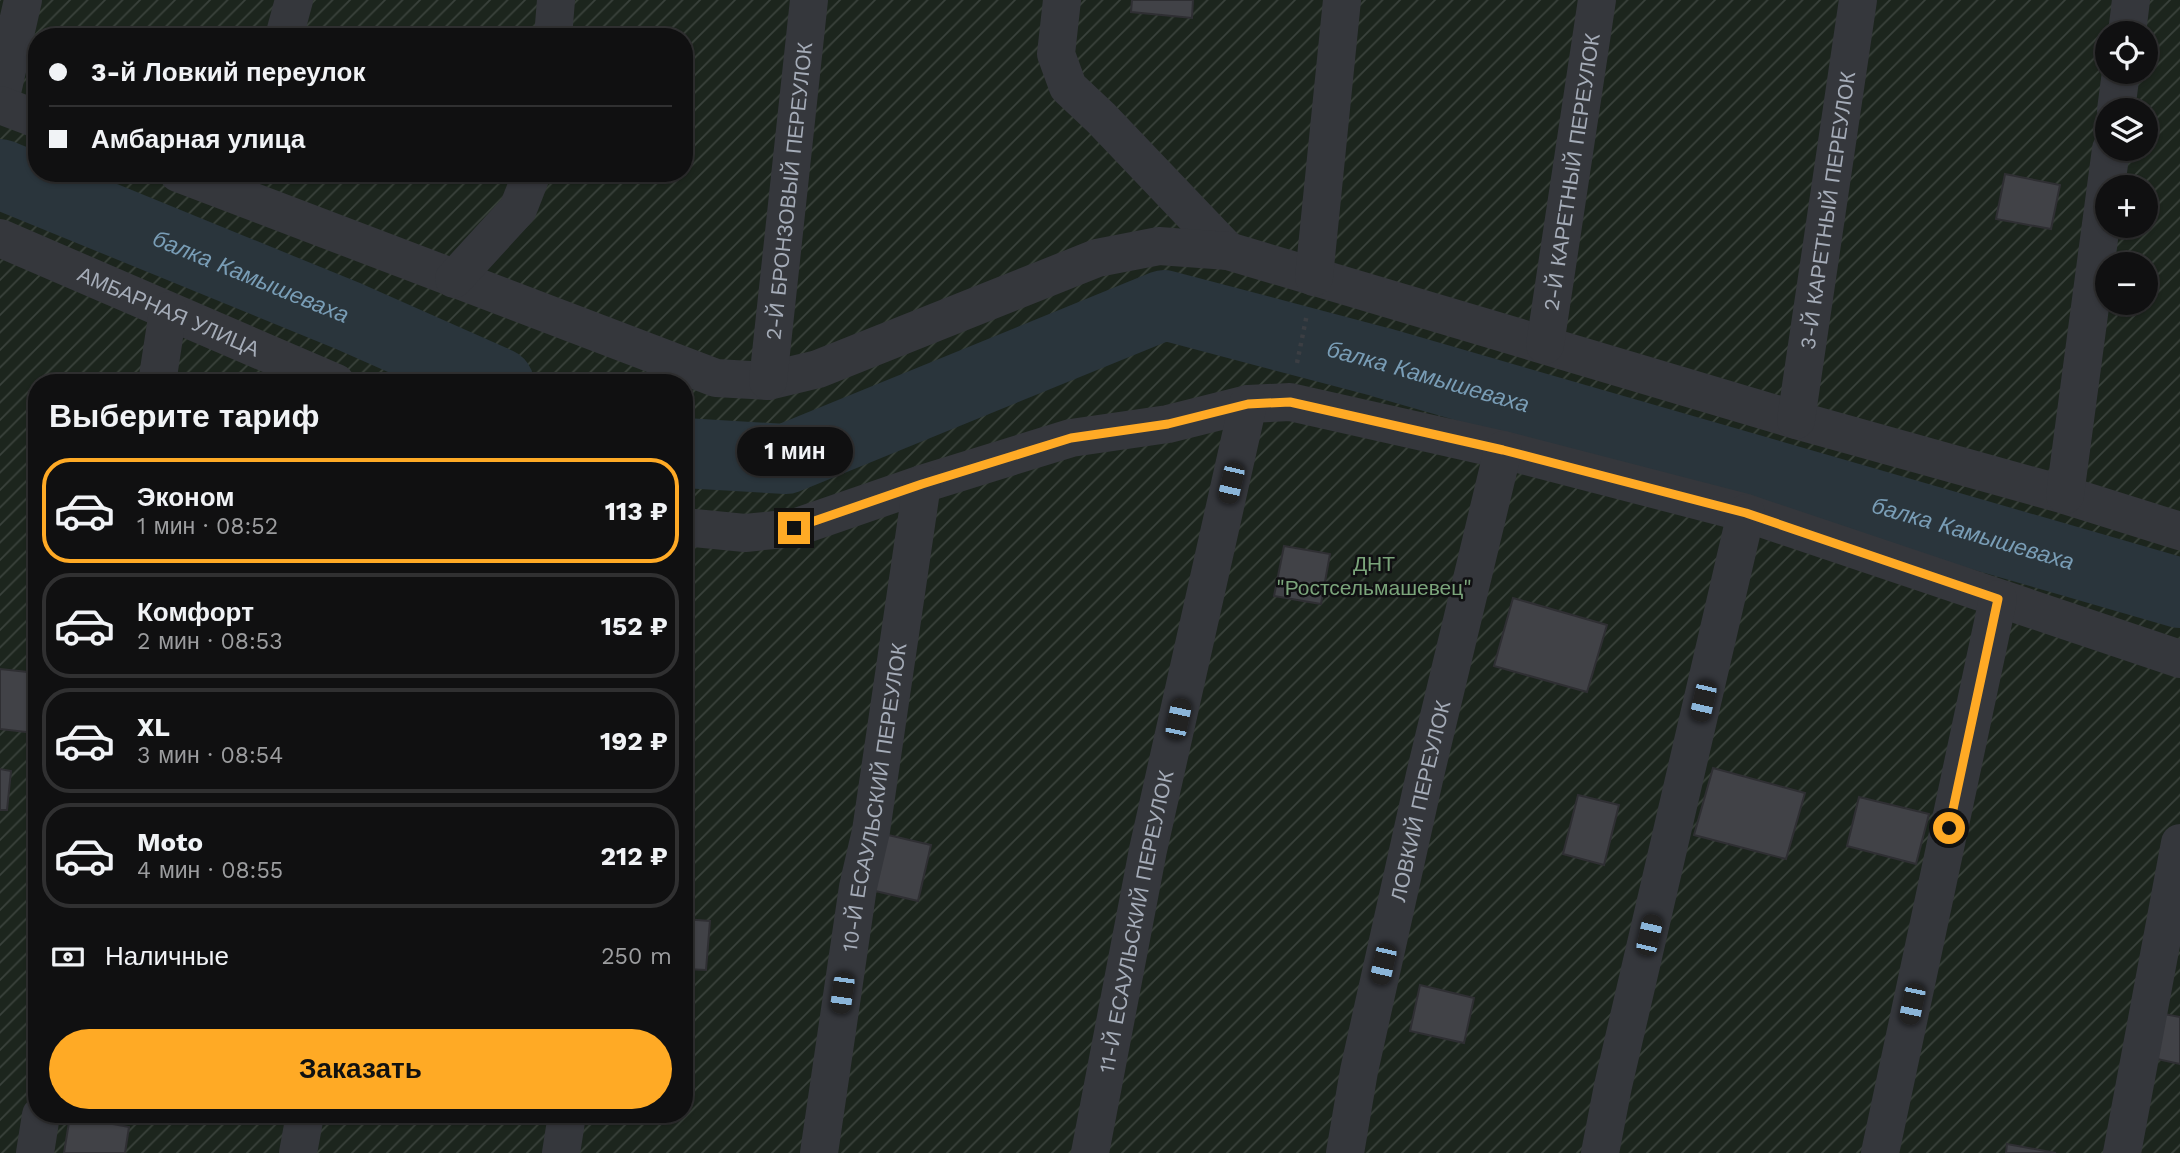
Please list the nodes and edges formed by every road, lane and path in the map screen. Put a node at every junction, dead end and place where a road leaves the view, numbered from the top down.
1 (23, 0) edge
2 (294, 0) edge
3 (556, 0) edge
4 (809, 0) edge
5 (1062, 0) edge
6 (1342, 0) edge
7 (1597, 0) edge
8 (1858, 0) edge
9 (2131, 0) edge
10 (2128, 21) edge
11 (286, 28) edge
12 (554, 28) edge
13 (0, 103) edge
14 (28, 116) edge
15 (2109, 161) edge
16 (528, 182) edge
17 (232, 183) edge
18 (0, 238) edge
19 (1228, 251) junction
20 (1314, 277) junction
21 (454, 279) junction
22 (168, 311) junction
23 (1545, 345) junction
24 (158, 374) edge
25 (315, 374) edge
26 (768, 381) junction
27 (1290, 402) junction
28 (1248, 404) junction
29 (1796, 420) junction
30 (1503, 450) junction
31 (922, 484) junction
32 (2066, 495) junction
33 (1746, 513) junction
34 (693, 528) edge
35 (2180, 531) edge
36 (1998, 599) junction
37 (2180, 659) edge
38 (2180, 843) edge
39 (40, 1123) edge
40 (304, 1123) edge
41 (566, 1123) edge
42 (35, 1153) edge
43 (298, 1153) edge
44 (561, 1153) edge
45 (819, 1153) edge
46 (1090, 1153) edge
47 (1345, 1153) edge
48 (1600, 1153) edge
49 (1880, 1153) edge
50 (2122, 1153) edge

1 - 13 street
2 - 11 street
3 - 12 street
4 - 26 street, 2-Й БРОНЗОВЫЙ ПЕРЕУЛОК
5 - 19 street
6 - 20 street
7 - 23 street, 2-Й КАРЕТНЫЙ ПЕРЕУЛОК
8 - 29 street, 3-Й КАРЕТНЫЙ ПЕРЕУЛОК
9 - 10 street
13 - 14 street
15 - 32 street
16 - 21 street
17 - 21 street
18 - 22 street, АМБАРНАЯ УЛИЦА
19 - 20 street
19 - 26 street
20 - 23 street
20 - 27 path
21 - 26 street
22 - 24 street
22 - 25 street, АМБАРНАЯ УЛИЦА
23 - 29 street
27 - 28 street
27 - 30 street
28 - 31 street
28 - 46 street, 11-Й ЕСАУЛЬСКИЙ ПЕРЕУЛОК
29 - 32 street
30 - 33 street
30 - 47 street, ЛОВКИЙ ПЕРЕУЛОК
31 - 34 street
31 - 45 street, 10-Й ЕСАУЛЬСКИЙ ПЕРЕУЛОК
32 - 35 street
33 - 36 street
33 - 48 street
36 - 37 street
36 - 49 street
38 - 50 street
39 - 42 street
40 - 43 street
41 - 44 street

